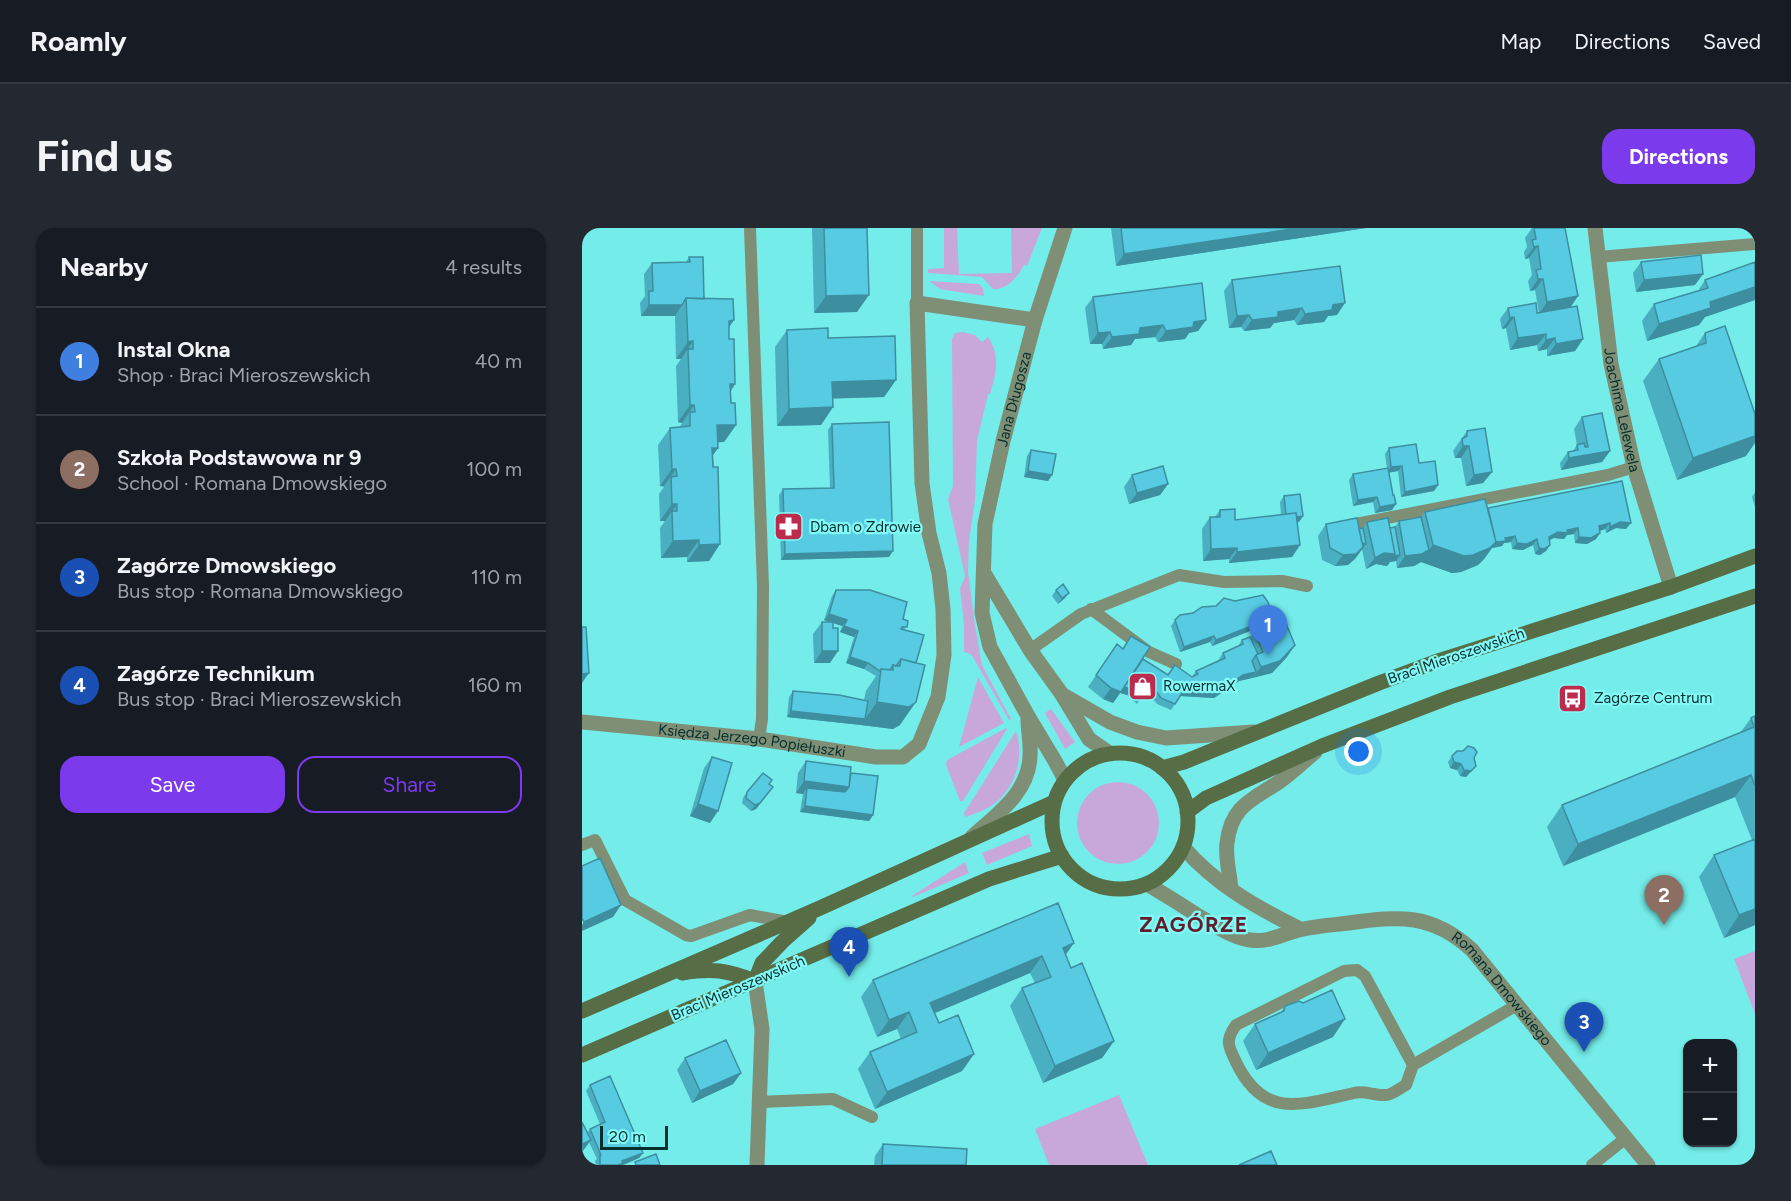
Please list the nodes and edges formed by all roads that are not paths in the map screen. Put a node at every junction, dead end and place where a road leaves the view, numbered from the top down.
1 (750, 228) edge
2 (916, 228) edge
3 (1065, 228) edge
4 (1595, 228) edge
5 (1755, 244) edge
6 (1598, 257) junction
7 (917, 303) junction
8 (1035, 321) junction
9 (1634, 467) junction
10 (1356, 524) edge
11 (1755, 556) edge
12 (984, 573) junction
13 (1307, 586) dead end
14 (1671, 587) junction
15 (1755, 596) edge
16 (1091, 609) junction
17 (1030, 650) junction
18 (1176, 664) edge
19 (1061, 693) junction
20 (1028, 716) junction
21 (582, 722) edge
22 (1257, 732) junction
23 (759, 739) junction
24 (1322, 746) junction
25 (1109, 753) junction
26 (1162, 768) junction
27 (1065, 780) junction
28 (1054, 802) junction
29 (1187, 812) junction
30 (966, 842) junction
31 (582, 845) edge
32 (1183, 847) junction
33 (1062, 856) junction
34 (1147, 884) junction
35 (1231, 889) junction
36 (820, 909) junction
37 (788, 922) junction
38 (1300, 929) junction
39 (659, 976) junction
40 (755, 981) junction
41 (1517, 1005) junction
42 (582, 1011) edge
43 (582, 1055) edge
44 (1413, 1065) junction
45 (759, 1102) junction
46 (872, 1117) dead end
47 (1626, 1138) junction
48 (757, 1165) edge
49 (1592, 1165) edge
50 (1648, 1165) edge

1 - 23 lane
2 - 7 lane
3 - 8 street, Jana Długosza
4 - 6 street, Joachima Lelewela
5 - 6 lane
6 - 9 street, Joachima Lelewela
7 - 8 street
7 - 23 street, Księdza Jerzego Popiełuszki
8 - 12 street, Jana Długosza
9 - 10 lane
9 - 14 street, Joachima Lelewela
11 - 14 main road, Braci Mieroszewskich
12 - 17 street
12 - 20 street, Jana Długosza
13 - 16 lane
14 - 22 main road, Braci Mieroszewskich
15 - 24 main road
16 - 17 lane
16 - 18 lane
17 - 19 street
19 - 22 street
19 - 25 street
20 - 27 street, Jana Długosza
20 - 30 street
21 - 23 street, Księdza Jerzego Popiełuszki
22 - 26 main road, Braci Mieroszewskich
24 - 29 main road
24 - 35 street
25 - 26 main road
25 - 27 main road
26 - 29 main road
27 - 28 main road
28 - 30 main road
28 - 33 main road
29 - 32 main road
30 - 36 main road
31 - 37 lane
32 - 34 main road
32 - 35 street
33 - 34 main road
33 - 40 main road, Braci Mieroszewskich
34 - 38 street, Romana Dmowskiego
35 - 38 street
36 - 37 main road
36 - 40 main road
37 - 39 main road
38 - 41 street, Romana Dmowskiego
39 - 40 main road
39 - 42 main road
40 - 43 main road, Braci Mieroszewskich
40 - 45 street
41 - 44 lane
41 - 47 street, Romana Dmowskiego
44 - 44 lane
45 - 46 lane
45 - 48 street
47 - 49 lane
47 - 50 street, Romana Dmowskiego

